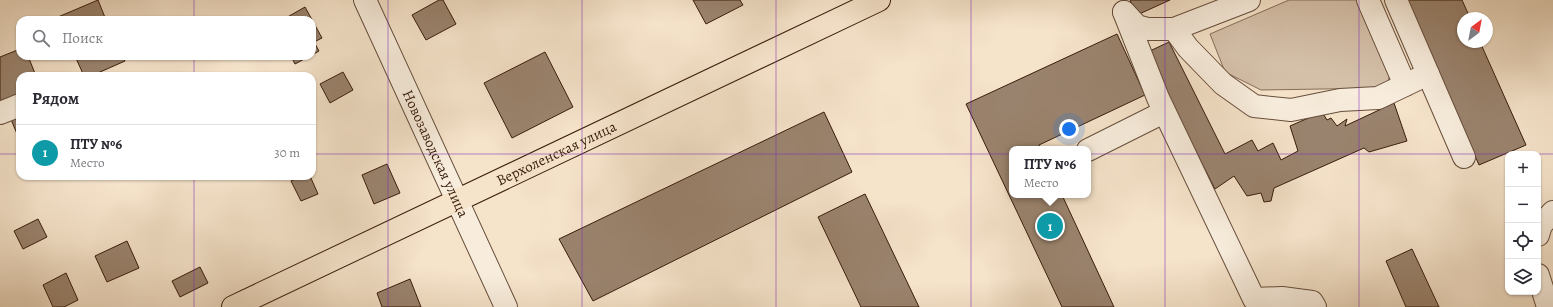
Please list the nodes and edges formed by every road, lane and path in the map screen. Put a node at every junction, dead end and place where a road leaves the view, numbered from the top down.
1 (364, 0) edge
2 (1249, 0) edge
3 (1368, 0) edge
4 (1396, 0) edge
5 (876, 1) edge
6 (1121, 6) edge
7 (1174, 28) junction
8 (1428, 74) junction
9 (1405, 85) junction
10 (16, 107) edge
11 (1164, 112) junction
12 (0, 113) edge
13 (1091, 148) edge
14 (1464, 157) dead end
15 (456, 200) junction
16 (1553, 212) edge
17 (1541, 225) edge
18 (1541, 285) edge
19 (1246, 303) edge
20 (234, 307) edge
21 (506, 307) edge
22 (1315, 307) edge
23 (1548, 307) edge

1 - 15 street, Новозаводская улица
2 - 7 street
3 - 9 street
4 - 8 street
5 - 15 main road, Верхоленская улица
6 - 7 street
6 - 11 street
7 - 9 street
8 - 9 street
8 - 14 street
10 - 12 street
11 - 13 street
11 - 19 street
15 - 20 main road, Верхоленская улица
15 - 21 street, Новозаводская улица
16 - 17 street
18 - 23 street
19 - 22 street

